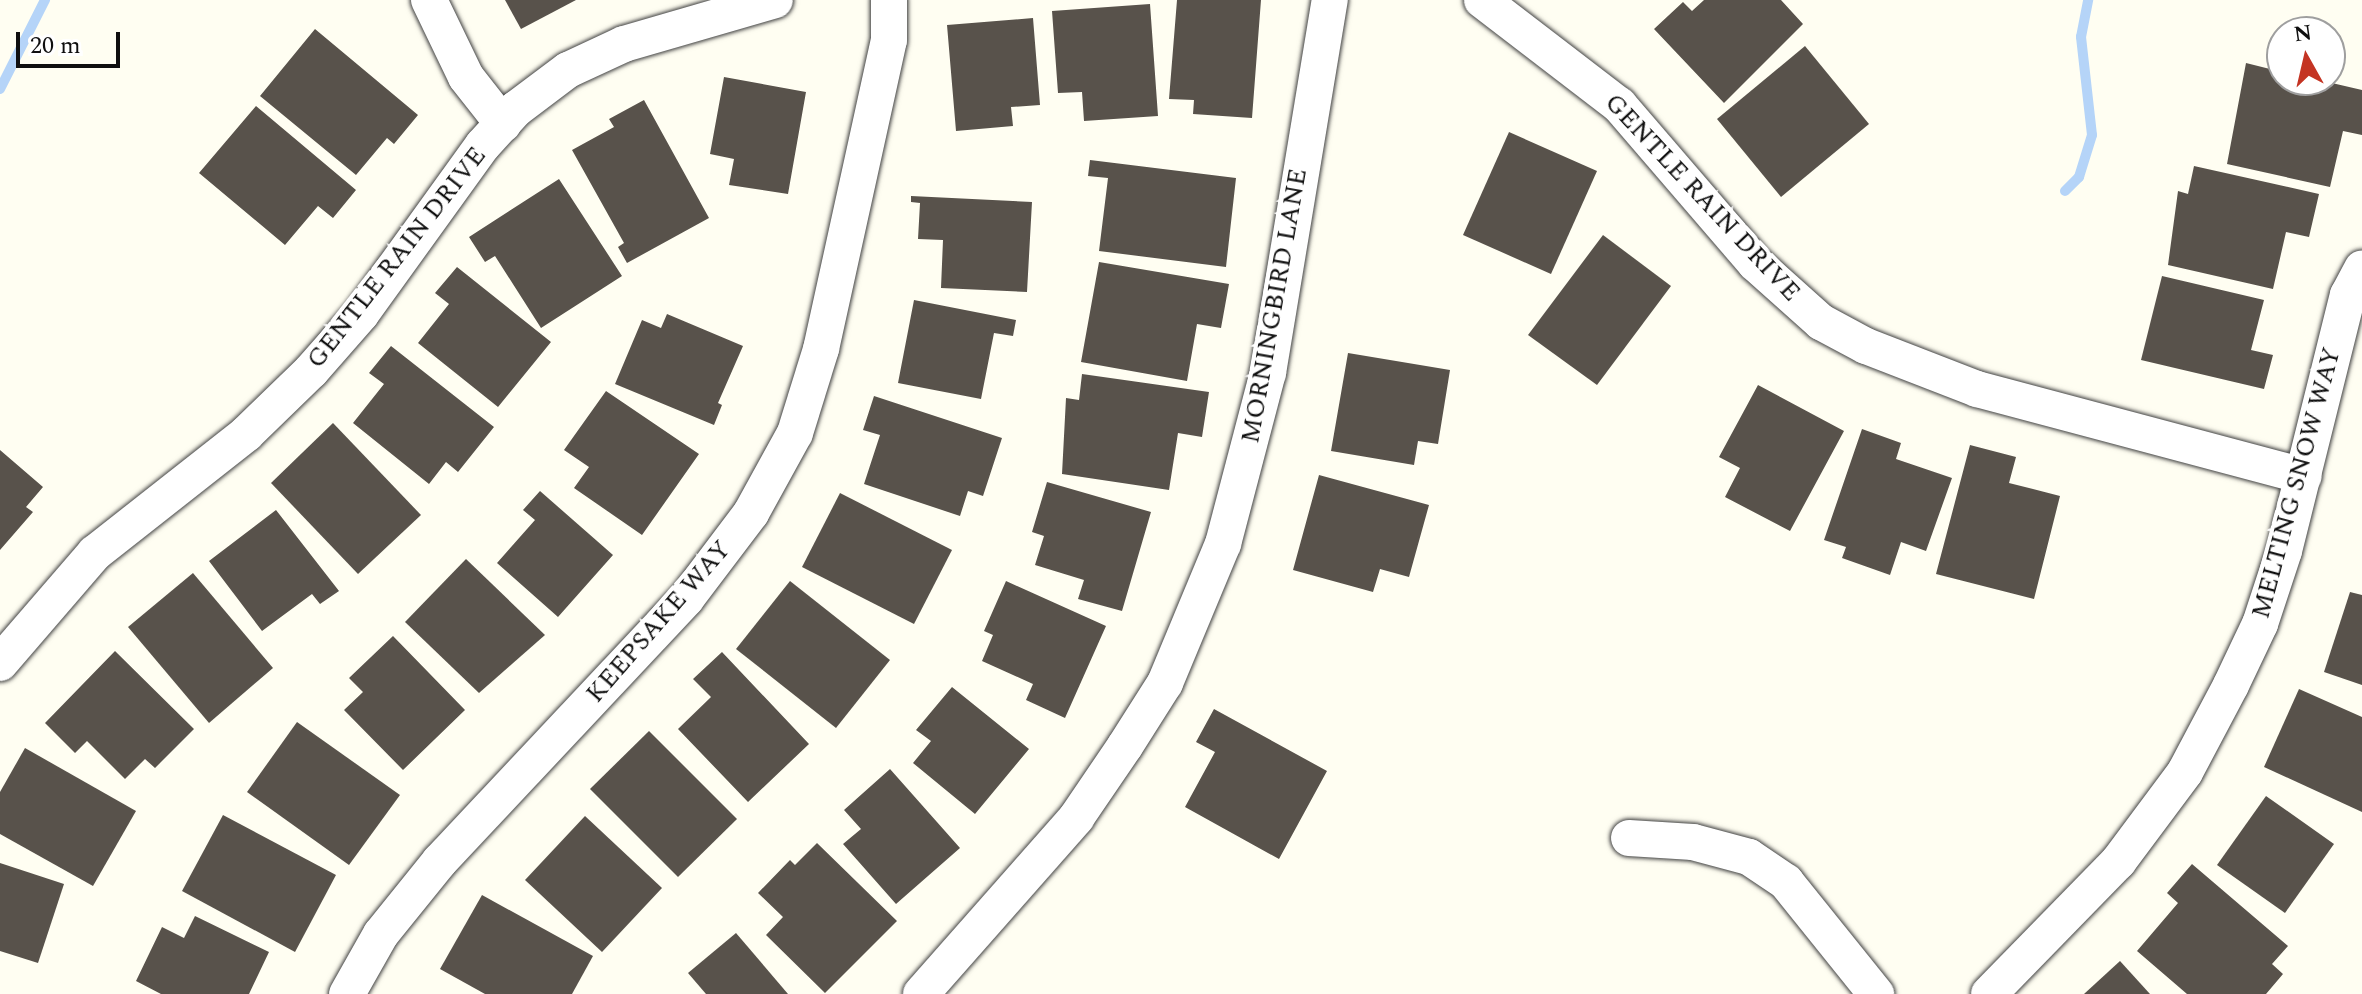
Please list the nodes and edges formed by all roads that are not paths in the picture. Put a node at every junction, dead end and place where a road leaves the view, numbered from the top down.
1 (429, 0) edge
2 (775, 0) edge
3 (889, 0) edge
4 (1330, 0) edge
5 (1482, 0) edge
6 (503, 124) junction
7 (2362, 269) edge
8 (2304, 476) junction
9 (0, 663) edge
10 (1629, 838) dead end
11 (347, 994) edge
12 (921, 994) edge
13 (1876, 994) edge
14 (1989, 994) edge

1 - 6 street
2 - 6 street, GENTLE RAIN DRIVE
3 - 11 street, KEEPSAKE WAY
4 - 12 street, MORNINGBIRD LANE
5 - 8 street, GENTLE RAIN DRIVE
6 - 9 street, GENTLE RAIN DRIVE
7 - 8 street, MELTING SNOW WAY
8 - 14 street, MELTING SNOW WAY
10 - 13 street

